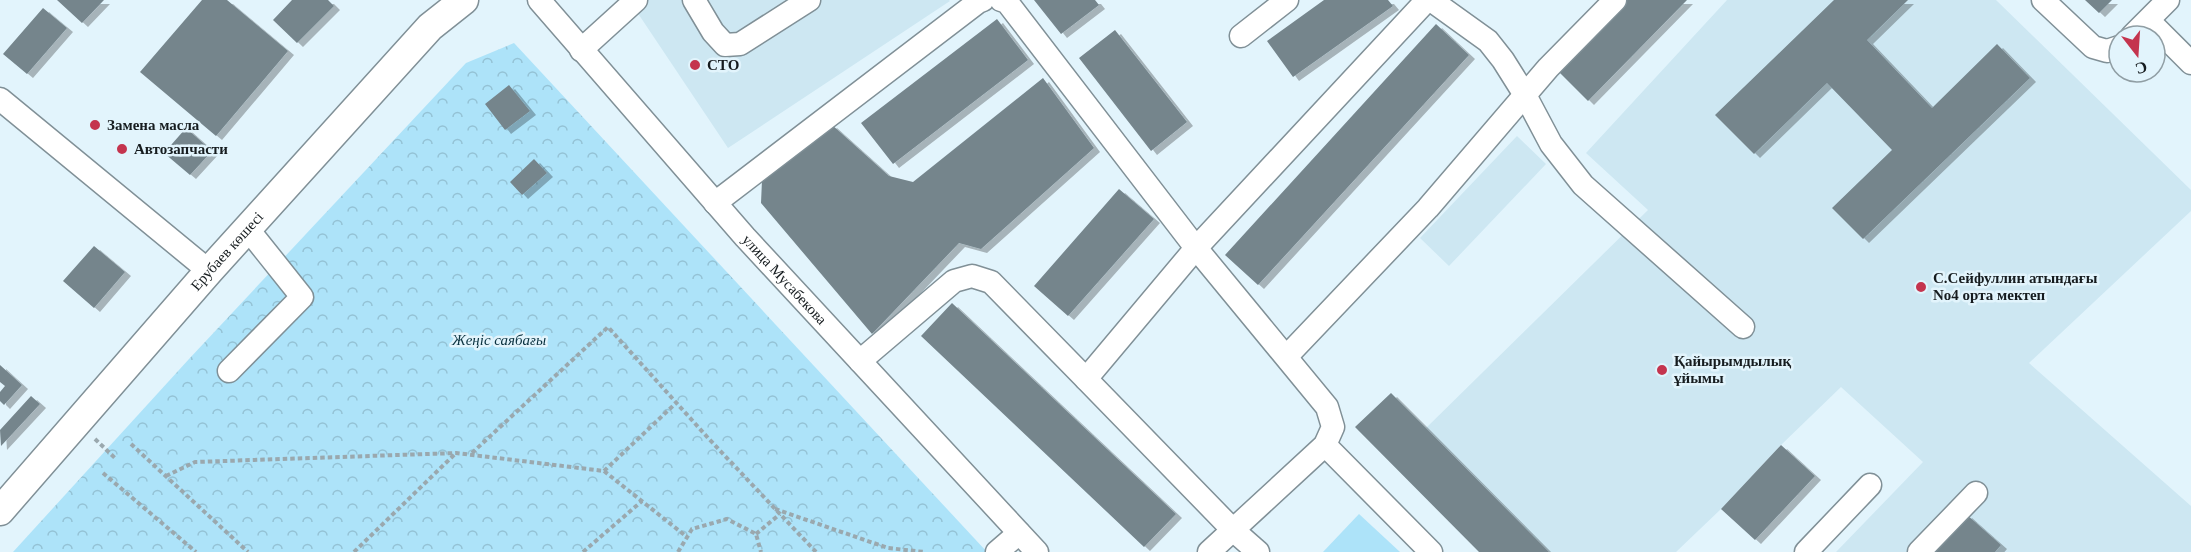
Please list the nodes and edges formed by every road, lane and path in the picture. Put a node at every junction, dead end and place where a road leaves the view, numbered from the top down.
1 (464, 0) edge
2 (539, 0) edge
3 (636, 0) edge
4 (694, 0) edge
5 (809, 0) edge
6 (983, 0) edge
7 (1001, 0) edge
8 (1287, 0) edge
9 (1429, 0) edge
10 (1615, 0) edge
11 (2043, 0) edge
12 (2168, 0) edge
13 (2144, 24) edge
14 (1241, 36) dead end
15 (2167, 47) edge
16 (581, 50) junction
17 (2107, 51) edge
18 (2191, 63) edge
19 (1526, 95) junction
20 (0, 99) edge
21 (715, 203) junction
22 (247, 228) junction
23 (1196, 248) junction
24 (209, 271) junction
25 (1743, 327) dead end
26 (1287, 356) junction
27 (860, 361) junction
28 (229, 371) dead end
29 (1086, 379) junction
30 (676, 403) junction
31 (130, 444) dead end
32 (1326, 445) junction
33 (456, 453) junction
34 (472, 453) junction
35 (604, 471) junction
36 (104, 473) dead end
37 (166, 476) junction
38 (1870, 485) dead end
39 (1976, 493) dead end
40 (642, 501) junction
41 (774, 508) junction
42 (0, 511) edge
43 (780, 514) junction
44 (1233, 530) junction
45 (1018, 533) junction
46 (756, 534) junction
47 (687, 537) junction
48 (196, 552) edge
49 (248, 552) edge
50 (354, 552) edge
51 (583, 552) edge
52 (678, 552) edge
53 (761, 552) edge
54 (816, 552) edge
55 (924, 552) edge
56 (997, 552) edge
57 (1037, 552) edge
58 (1209, 552) edge
59 (1258, 552) edge
60 (1431, 552) edge
61 (1806, 552) edge
62 (1919, 552) edge

1 - 22 main road, Ерубаев көшесі
2 - 16 street, улица Мусабекова
3 - 16 street
4 - 5 street
6 - 21 street
7 - 23 street
8 - 14 street
9 - 19 street
9 - 23 street
10 - 19 street
11 - 17 street
12 - 13 street
15 - 18 street
16 - 21 street, улица Мусабекова
19 - 25 street
19 - 26 street
20 - 24 street
21 - 27 street, улица Мусабекова
22 - 24 main road, Ерубаев көшесі
22 - 28 street
23 - 26 street
23 - 29 street
24 - 42 main road, Ерубаев көшесі
26 - 32 street
27 - 29 street
27 - 45 street, улица Мусабекова
29 - 44 street
30 - 34 path
30 - 35 path
30 - 41 path
31 - 37 path
32 - 44 street
32 - 60 street
33 - 34 path
33 - 37 path
33 - 50 path
34 - 35 path
35 - 40 path
36 - 48 path
37 - 49 path
38 - 61 street
39 - 62 street
40 - 47 path
40 - 51 path
41 - 43 path
41 - 55 path
43 - 46 path
43 - 54 path
44 - 58 street
44 - 59 street
45 - 56 street
45 - 57 street, улица Мусабекова
46 - 47 path
46 - 53 path
47 - 52 path

